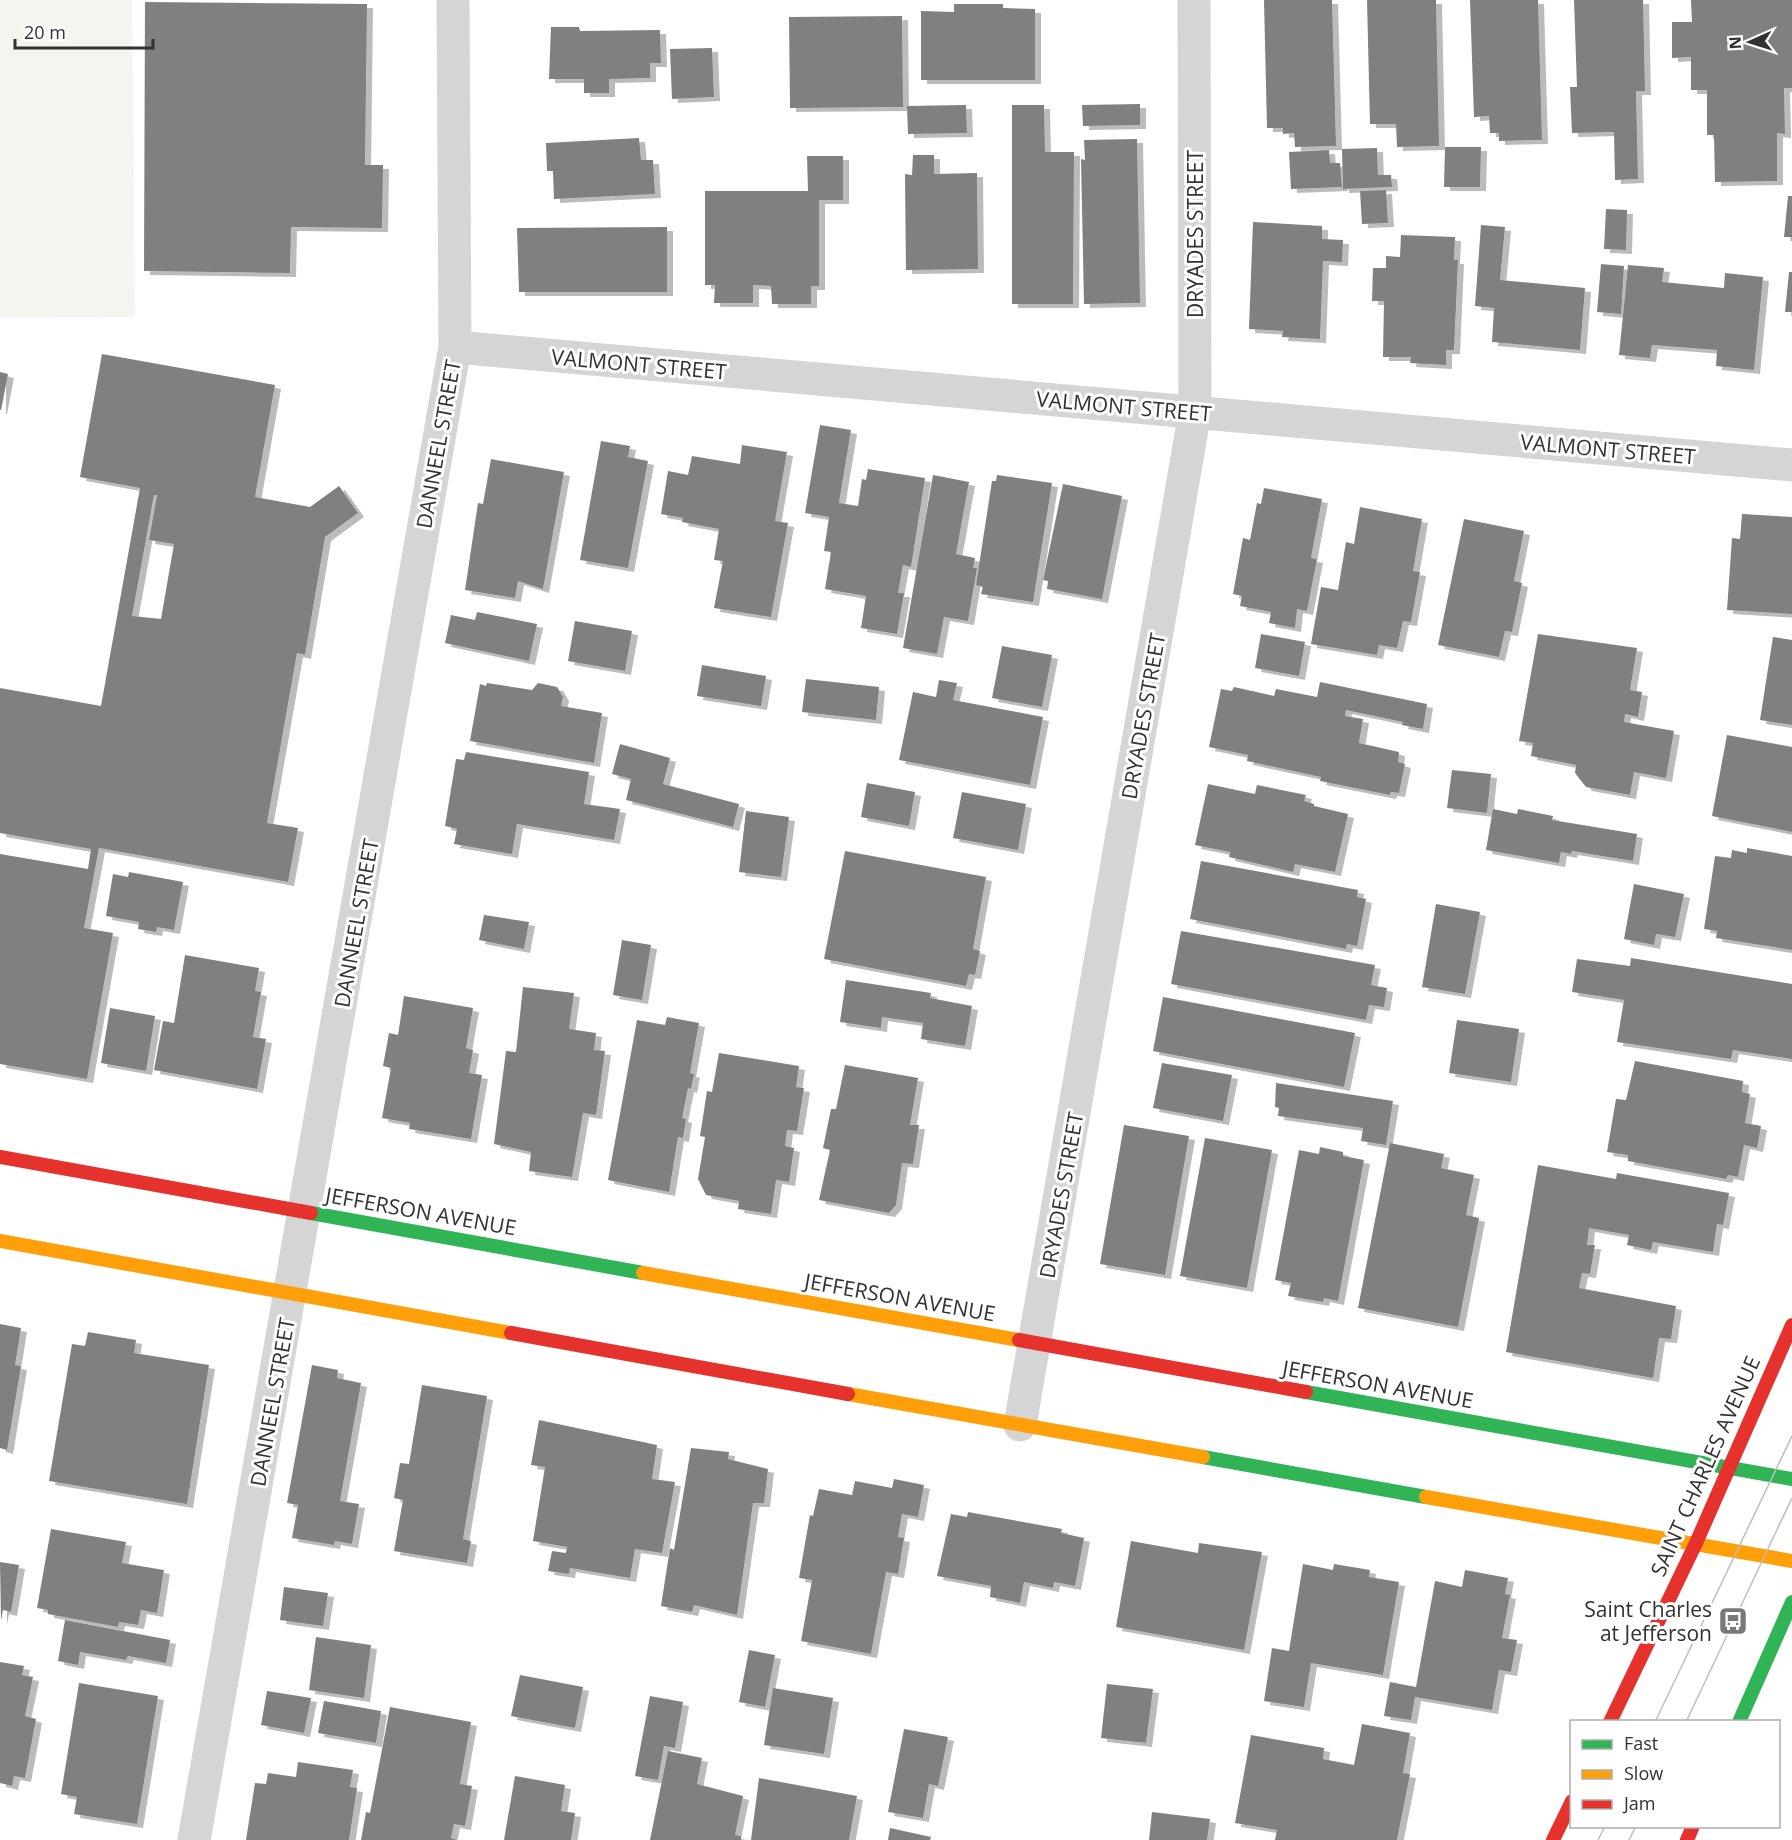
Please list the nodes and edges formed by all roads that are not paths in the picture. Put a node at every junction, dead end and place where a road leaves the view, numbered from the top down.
1 (453, 0) edge
2 (1194, 0) edge
3 (455, 347) junction
4 (1196, 412) junction
5 (1792, 465) edge
6 (0, 1157) edge
7 (306, 1212) junction
8 (0, 1241) edge
9 (291, 1293) junction
10 (1792, 1325) edge
11 (1035, 1342) junction
12 (1020, 1425) junction
13 (1727, 1468) junction
14 (1792, 1479) edge
15 (1696, 1543) junction
16 (1792, 1561) edge
17 (1792, 1602) edge
18 (1611, 1720) edge
19 (1740, 1720) edge
20 (1570, 1805) edge
21 (194, 1840) edge
22 (1553, 1840) edge

1 - 3 street, DANNEEL STREET
2 - 4 street, DRYADES STREET
3 - 4 street, VALMONT STREET
3 - 7 street, DANNEEL STREET
4 - 5 street, VALMONT STREET
4 - 11 street, DRYADES STREET
6 - 7 street, JEFFERSON AVENUE
7 - 9 street, DANNEEL STREET
7 - 11 street, JEFFERSON AVENUE
8 - 9 street
9 - 12 street
9 - 21 street, DANNEEL STREET
10 - 13 street, SAINT CHARLES AVENUE
11 - 12 street, DRYADES STREET
11 - 13 street, JEFFERSON AVENUE
12 - 15 street
13 - 14 street, JEFFERSON AVENUE
13 - 15 street, SAINT CHARLES AVENUE
15 - 16 street
15 - 18 street, SAINT CHARLES AVENUE
17 - 19 street
20 - 22 street

